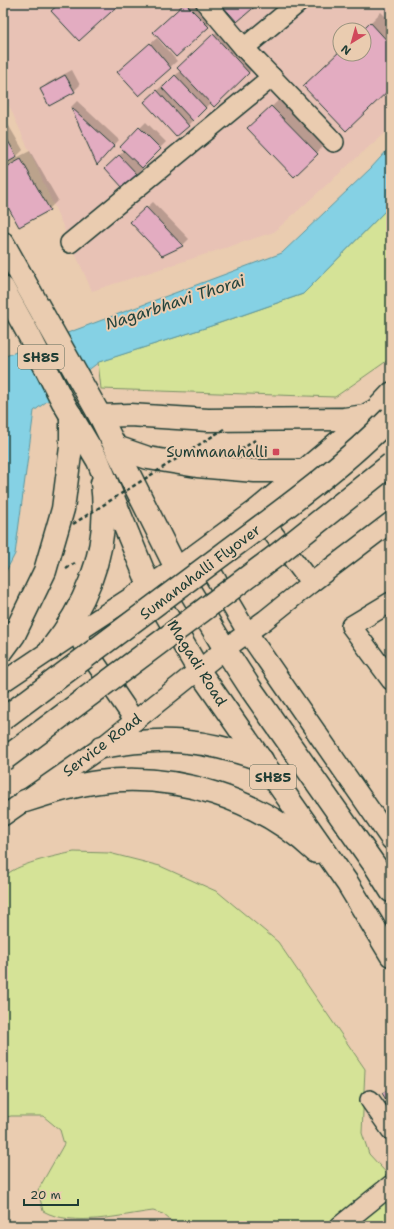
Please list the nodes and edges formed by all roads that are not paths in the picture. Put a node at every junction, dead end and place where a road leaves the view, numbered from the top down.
1 (206, 3) edge
2 (298, 3) edge
3 (244, 48) junction
4 (272, 77) junction
5 (334, 142) dead end
6 (3, 243) edge
7 (70, 243) dead end
8 (3, 288) edge
9 (391, 392) edge
10 (67, 408) junction
11 (382, 415) edge
12 (100, 416) junction
13 (116, 446) junction
14 (98, 461) junction
15 (391, 464) edge
16 (300, 471) junction
17 (256, 510) junction
18 (391, 522) edge
19 (199, 551) junction
20 (176, 568) junction
21 (311, 583) junction
22 (149, 584) junction
23 (391, 602) edge
24 (247, 632) junction
25 (76, 633) junction
26 (51, 649) junction
27 (225, 649) junction
28 (3, 650) edge
29 (199, 671) junction
30 (391, 680) edge
31 (3, 682) edge
32 (3, 719) edge
33 (135, 721) junction
34 (102, 747) junction
35 (3, 760) edge
36 (262, 760) junction
37 (25, 801) junction
38 (3, 816) edge
39 (391, 840) edge
40 (348, 884) junction
41 (391, 891) edge
42 (391, 955) edge
43 (370, 1100) dead end
44 (391, 1130) edge
45 (391, 1185) edge
46 (340, 1226) edge

1 - 3 street
2 - 3 street
3 - 4 street
4 - 5 street
4 - 7 street
6 - 12 main road, Magadi Road / SH85
8 - 10 main road, Magadi Road / SH85
9 - 11 street
10 - 14 main road, Magadi Road / SH85
10 - 28 main road
11 - 12 main road
11 - 16 street
11 - 32 main road, Sumanahalli Flyover, bridge
12 - 13 main road, Magadi Road / SH85
13 - 16 main road
13 - 20 main road, Magadi Road / SH85
14 - 22 main road, Magadi Road / SH85
14 - 26 main road
15 - 35 main road, bridge
16 - 17 street
17 - 19 street
17 - 21 street
18 - 21 street, Service Road
19 - 20 street
19 - 24 street
20 - 22 street
20 - 27 main road, Magadi Road / SH85
21 - 24 street, Service Road
22 - 25 street
22 - 29 main road, Magadi Road / SH85
23 - 30 street
24 - 27 street, Service Road
24 - 39 street
25 - 26 street
25 - 33 street
26 - 31 street
27 - 29 street, Service Road
27 - 41 main road, Magadi Road / SH85
29 - 33 street, Service Road
29 - 36 main road, Magadi Road / SH85
33 - 34 street, Service Road
34 - 36 main road
34 - 37 street, Service Road
36 - 40 main road, Magadi Road / SH85
37 - 38 street, Service Road
37 - 40 main road
40 - 42 main road, Magadi Road / SH85
43 - 44 street
45 - 46 street

